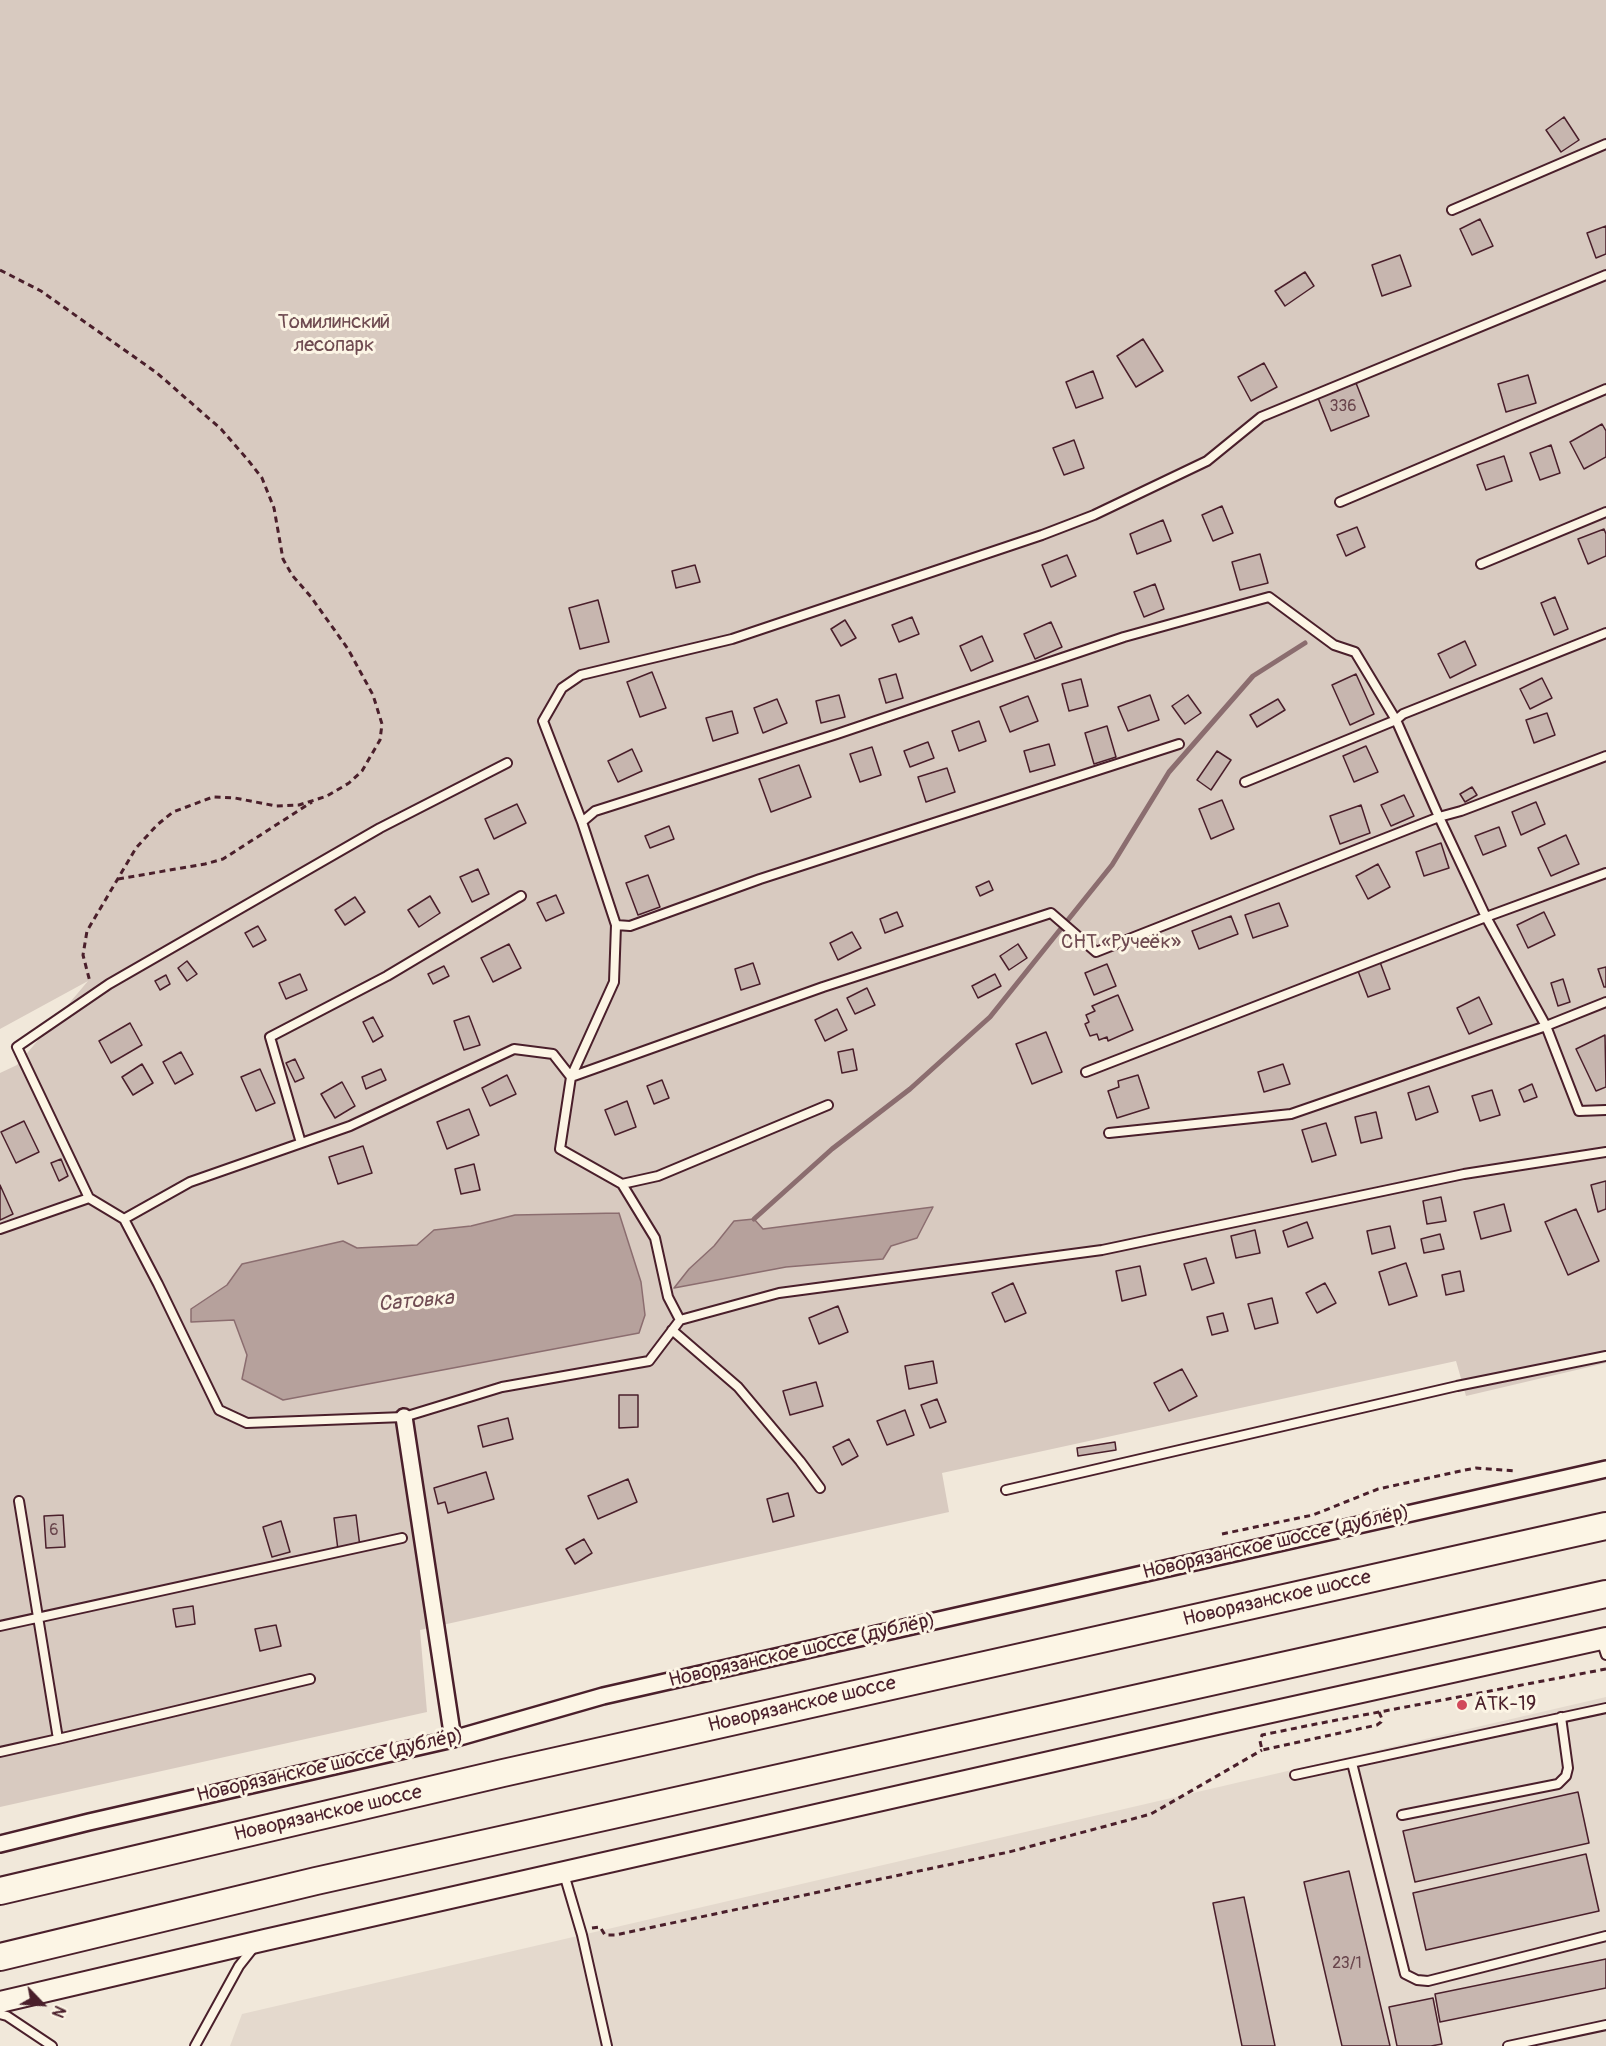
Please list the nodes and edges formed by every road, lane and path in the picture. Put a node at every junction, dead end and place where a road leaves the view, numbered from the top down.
1 (1606, 144) edge
2 (1452, 210) dead end
3 (0, 270) edge
4 (1606, 275) edge
5 (1606, 389) edge
6 (1340, 502) dead end
7 (1606, 512) edge
8 (1481, 564) dead end
9 (1606, 633) edge
10 (1396, 720) junction
11 (1179, 744) dead end
12 (1606, 756) edge
13 (507, 763) dead end
14 (1245, 782) dead end
15 (316, 799) junction
16 (1439, 817) junction
17 (582, 822) junction
18 (1606, 873) edge
19 (117, 879) junction
20 (521, 896) dead end
21 (1486, 917) junction
22 (616, 925) junction
23 (94, 995) junction
24 (1606, 1002) edge
25 (1546, 1026) junction
26 (1086, 1072) dead end
27 (571, 1077) junction
28 (828, 1105) dead end
29 (1606, 1110) edge
30 (1109, 1132) dead end
31 (301, 1143) junction
32 (1606, 1152) edge
33 (622, 1184) junction
34 (89, 1198) junction
35 (124, 1219) junction
36 (0, 1229) edge
37 (680, 1320) junction
38 (672, 1330) junction
39 (1606, 1356) edge
40 (404, 1417) junction
41 (1606, 1468) edge
42 (1526, 1472) dead end
43 (820, 1488) dead end
44 (1006, 1490) dead end
45 (19, 1501) dead end
46 (1606, 1526) edge
47 (1222, 1534) dead end
48 (402, 1538) dead end
49 (1606, 1594) edge
50 (39, 1618) junction
51 (0, 1626) edge
52 (1604, 1644) edge
53 (1606, 1669) edge
54 (310, 1679) dead end
55 (1606, 1708) edge
56 (1379, 1712) junction
57 (1561, 1717) junction
58 (58, 1739) junction
59 (453, 1739) junction
60 (1262, 1750) junction
61 (0, 1752) edge
62 (1352, 1763) junction
63 (1295, 1775) dead end
64 (1402, 1815) dead end
65 (0, 1844) edge
66 (563, 1873) junction
67 (0, 1891) edge
68 (580, 1930) junction
69 (1606, 1936) edge
70 (266, 1940) junction
71 (0, 1957) edge
72 (0, 2002) edge
73 (0, 2014) edge
74 (1606, 2025) edge
75 (200, 2045) edge
76 (52, 2046) edge
77 (607, 2046) edge
78 (1508, 2046) edge

1 - 2 lane
3 - 15 path
4 - 17 lane
5 - 6 lane
7 - 8 lane
9 - 10 lane
10 - 14 lane
10 - 16 lane
10 - 17 lane
11 - 22 lane
12 - 16 lane
13 - 23 lane
15 - 19 path
15 - 19 path
16 - 21 lane
16 - 27 lane
17 - 22 lane
18 - 21 lane
19 - 23 path
20 - 31 lane
21 - 25 lane
21 - 26 lane
22 - 27 lane
23 - 34 lane
24 - 25 lane
25 - 29 lane
25 - 30 lane
27 - 31 lane
27 - 33 lane
28 - 33 lane
31 - 35 lane
32 - 37 lane
33 - 37 lane
34 - 35 lane
34 - 36 lane
35 - 40 lane
37 - 38 lane
38 - 40 lane
38 - 43 lane
39 - 44 lane
40 - 59 street
41 - 59 street, Новорязанское шоссе (дублёр)
42 - 47 path
45 - 50 lane
46 - 67 highway, Новорязанское шоссе
48 - 50 lane
49 - 71 highway
50 - 51 lane
50 - 58 lane
52 - 66 street
53 - 56 path
54 - 58 lane
55 - 57 lane
56 - 60 path
56 - 60 path
57 - 62 lane
57 - 64 lane
58 - 61 lane
59 - 65 street, Новорязанское шоссе (дублёр)
60 - 68 path
62 - 63 lane
62 - 69 lane
66 - 68 lane
66 - 70 street
68 - 77 lane
70 - 72 street
70 - 75 lane
73 - 76 lane
74 - 78 lane

